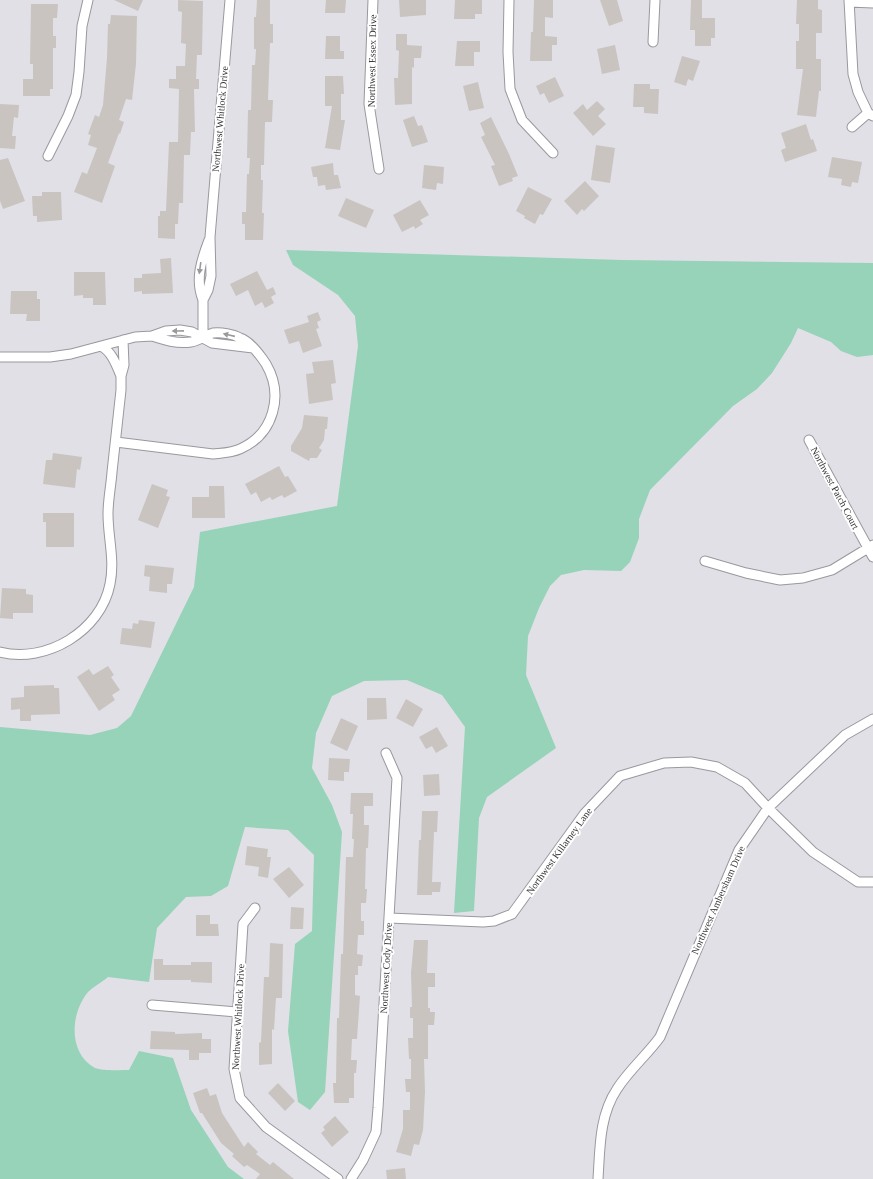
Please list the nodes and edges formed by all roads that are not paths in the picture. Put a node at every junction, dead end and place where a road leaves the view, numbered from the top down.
1 (88, 0) edge
2 (230, 0) edge
3 (373, 0) edge
4 (510, 0) edge
5 (655, 0) edge
6 (849, 1) edge
7 (873, 3) edge
8 (653, 42) dead end
9 (870, 114) edge
10 (852, 126) dead end
11 (553, 153) dead end
12 (48, 156) dead end
13 (379, 169) dead end
14 (202, 338) junction
15 (123, 340) junction
16 (100, 346) junction
17 (0, 357) edge
18 (121, 376) junction
19 (809, 440) dead end
20 (116, 442) junction
21 (870, 547) edge
22 (873, 557) edge
23 (705, 561) dead end
24 (0, 652) edge
25 (873, 718) edge
26 (386, 753) dead end
27 (768, 808) junction
28 (873, 882) edge
29 (255, 908) dead end
30 (389, 918) junction
31 (152, 1005) dead end
32 (238, 1012) junction
33 (338, 1179) edge
34 (351, 1179) edge
35 (598, 1179) edge

1 - 12 street
2 - 14 street, Northwest Whitlock Drive
3 - 13 street, Northwest Essex Drive
4 - 11 street
5 - 8 street
6 - 7 street
6 - 9 street
9 - 10 street
14 - 15 street
14 - 20 street
15 - 16 street
15 - 18 street
16 - 17 street
16 - 18 street
18 - 20 street
19 - 21 street, Northwest Patch Court
20 - 24 street
21 - 22 street, Northwest Patch Court
21 - 23 street
25 - 27 street, Northwest Ambersham Drive
26 - 30 street, Northwest Cody Drive
27 - 28 street, Northwest Killarney Lane
27 - 30 street, Northwest Killarney Lane
27 - 35 street, Northwest Ambersham Drive
29 - 32 street, Northwest Whitlock Drive
30 - 34 street, Northwest Cody Drive
31 - 32 street
32 - 33 street, Northwest Whitlock Drive

